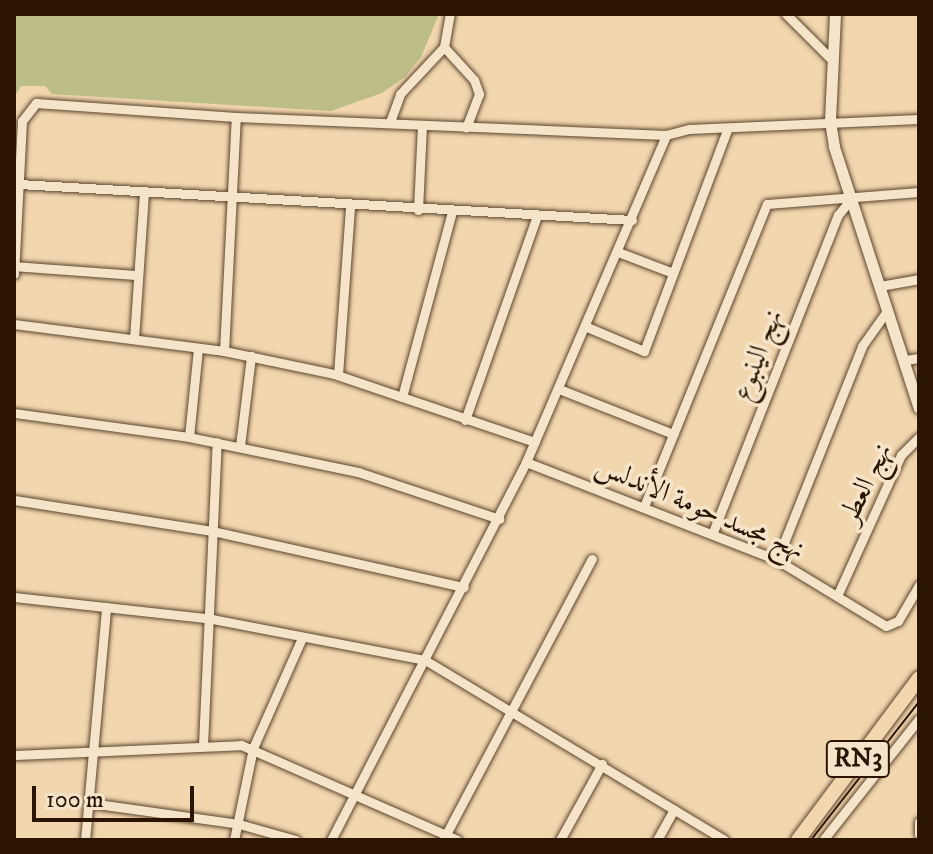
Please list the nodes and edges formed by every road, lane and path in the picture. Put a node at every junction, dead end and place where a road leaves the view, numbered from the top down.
1 (450, 14) edge
2 (786, 14) edge
3 (835, 14) edge
4 (444, 47) junction
5 (832, 60) junction
6 (236, 117) junction
7 (919, 119) edge
8 (830, 121) junction
9 (390, 122) junction
10 (422, 125) junction
11 (466, 128) junction
12 (727, 130) junction
13 (666, 135) junction
14 (19, 184) junction
15 (919, 192) edge
16 (144, 194) junction
17 (233, 198) junction
18 (852, 198) junction
19 (350, 206) junction
20 (418, 210) junction
21 (452, 212) junction
22 (537, 216) junction
23 (632, 220) junction
24 (618, 252) junction
25 (14, 266) edge
26 (673, 273) junction
27 (14, 274) edge
28 (138, 275) junction
29 (919, 279) edge
30 (880, 286) junction
31 (887, 311) junction
32 (14, 324) edge
33 (587, 327) junction
34 (134, 339) junction
35 (198, 348) junction
36 (224, 351) junction
37 (251, 356) junction
38 (919, 358) edge
39 (905, 360) junction
40 (338, 375) junction
41 (559, 389) junction
42 (402, 397) junction
43 (919, 408) edge
44 (14, 413) edge
45 (465, 420) junction
46 (673, 434) junction
47 (189, 437) junction
48 (919, 437) edge
49 (217, 442) junction
50 (535, 442) junction
51 (240, 446) junction
52 (526, 462) junction
53 (14, 500) edge
54 (645, 504) junction
55 (499, 519) junction
56 (213, 531) junction
57 (713, 532) junction
58 (592, 559) dead end
59 (777, 560) junction
60 (919, 585) edge
61 (464, 587) junction
62 (837, 596) junction
63 (14, 597) edge
64 (106, 607) junction
65 (212, 619) junction
66 (302, 638) junction
67 (425, 660) junction
68 (919, 678) edge
69 (511, 709) junction
70 (919, 719) edge
71 (203, 745) junction
72 (253, 748) junction
73 (96, 749) junction
74 (14, 755) edge
75 (602, 764) junction
76 (354, 794) junction
77 (90, 803) junction
78 (674, 809) junction
79 (919, 822) edge
80 (239, 824) junction
81 (832, 825) junction
82 (919, 834) edge
83 (444, 837) edge
84 (85, 840) edge
85 (234, 840) edge
86 (296, 840) edge
87 (331, 840) edge
88 (457, 840) edge
89 (560, 840) edge
90 (657, 840) edge
91 (724, 840) edge
92 (798, 840) edge
93 (823, 840) edge
94 (836, 840) edge

1 - 4 street
2 - 5 street
3 - 5 street
4 - 9 street
4 - 11 street
5 - 8 street
6 - 9 street
6 - 14 street
6 - 17 street
7 - 8 street
8 - 12 street
8 - 18 street
9 - 10 street
10 - 11 street
10 - 20 street
11 - 13 street
12 - 13 street
12 - 26 street
13 - 23 street
14 - 16 street
14 - 25 street
15 - 18 street
16 - 17 street
16 - 28 street
17 - 19 street
17 - 36 street
18 - 30 street
18 - 46 street
18 - 57 street, نهج الينبوع
19 - 20 street
19 - 40 street
20 - 21 street
21 - 22 street
21 - 42 street
22 - 23 street
22 - 45 street
23 - 24 street
24 - 26 street
24 - 33 street
25 - 27 street
25 - 28 street
26 - 33 street
28 - 34 street
29 - 30 street
30 - 31 street
31 - 39 street
31 - 59 street
32 - 34 street
33 - 41 street
34 - 35 street
35 - 36 street
35 - 47 street
36 - 37 street
37 - 40 street
37 - 51 street
38 - 39 street
39 - 43 street
40 - 42 street
41 - 46 street
41 - 50 street
42 - 45 street
44 - 47 street
45 - 50 street
46 - 54 street
47 - 49 street
48 - 62 street, نهج العطر
49 - 51 street
49 - 56 street
50 - 52 street
51 - 55 street
52 - 54 street, نهج مجسد حومة الأندلس
52 - 55 street
53 - 56 street
54 - 57 street, نهج مجسد حومة الأندلس
55 - 61 street
56 - 61 street
56 - 65 street
57 - 59 street, نهج مجسد حومة الأندلس
58 - 69 street
59 - 62 street, نهج مجسد حومة الأندلس
60 - 62 street, نهج مجسد حومة الأندلس
61 - 67 street
63 - 64 street
64 - 65 street
64 - 73 street
65 - 66 street
65 - 71 street
66 - 67 street
66 - 72 street
67 - 69 street
67 - 76 street
68 - 92 main road, RN3
69 - 75 street
69 - 83 street
70 - 81 street
71 - 72 street
71 - 73 street
72 - 76 street
72 - 80 street
73 - 74 street
73 - 77 street
75 - 78 street
75 - 89 street
76 - 83 street
76 - 87 street
77 - 80 street
77 - 84 street
78 - 90 street
78 - 91 street
79 - 82 street
80 - 85 street
80 - 86 street
81 - 93 street
81 - 94 street
83 - 88 street

